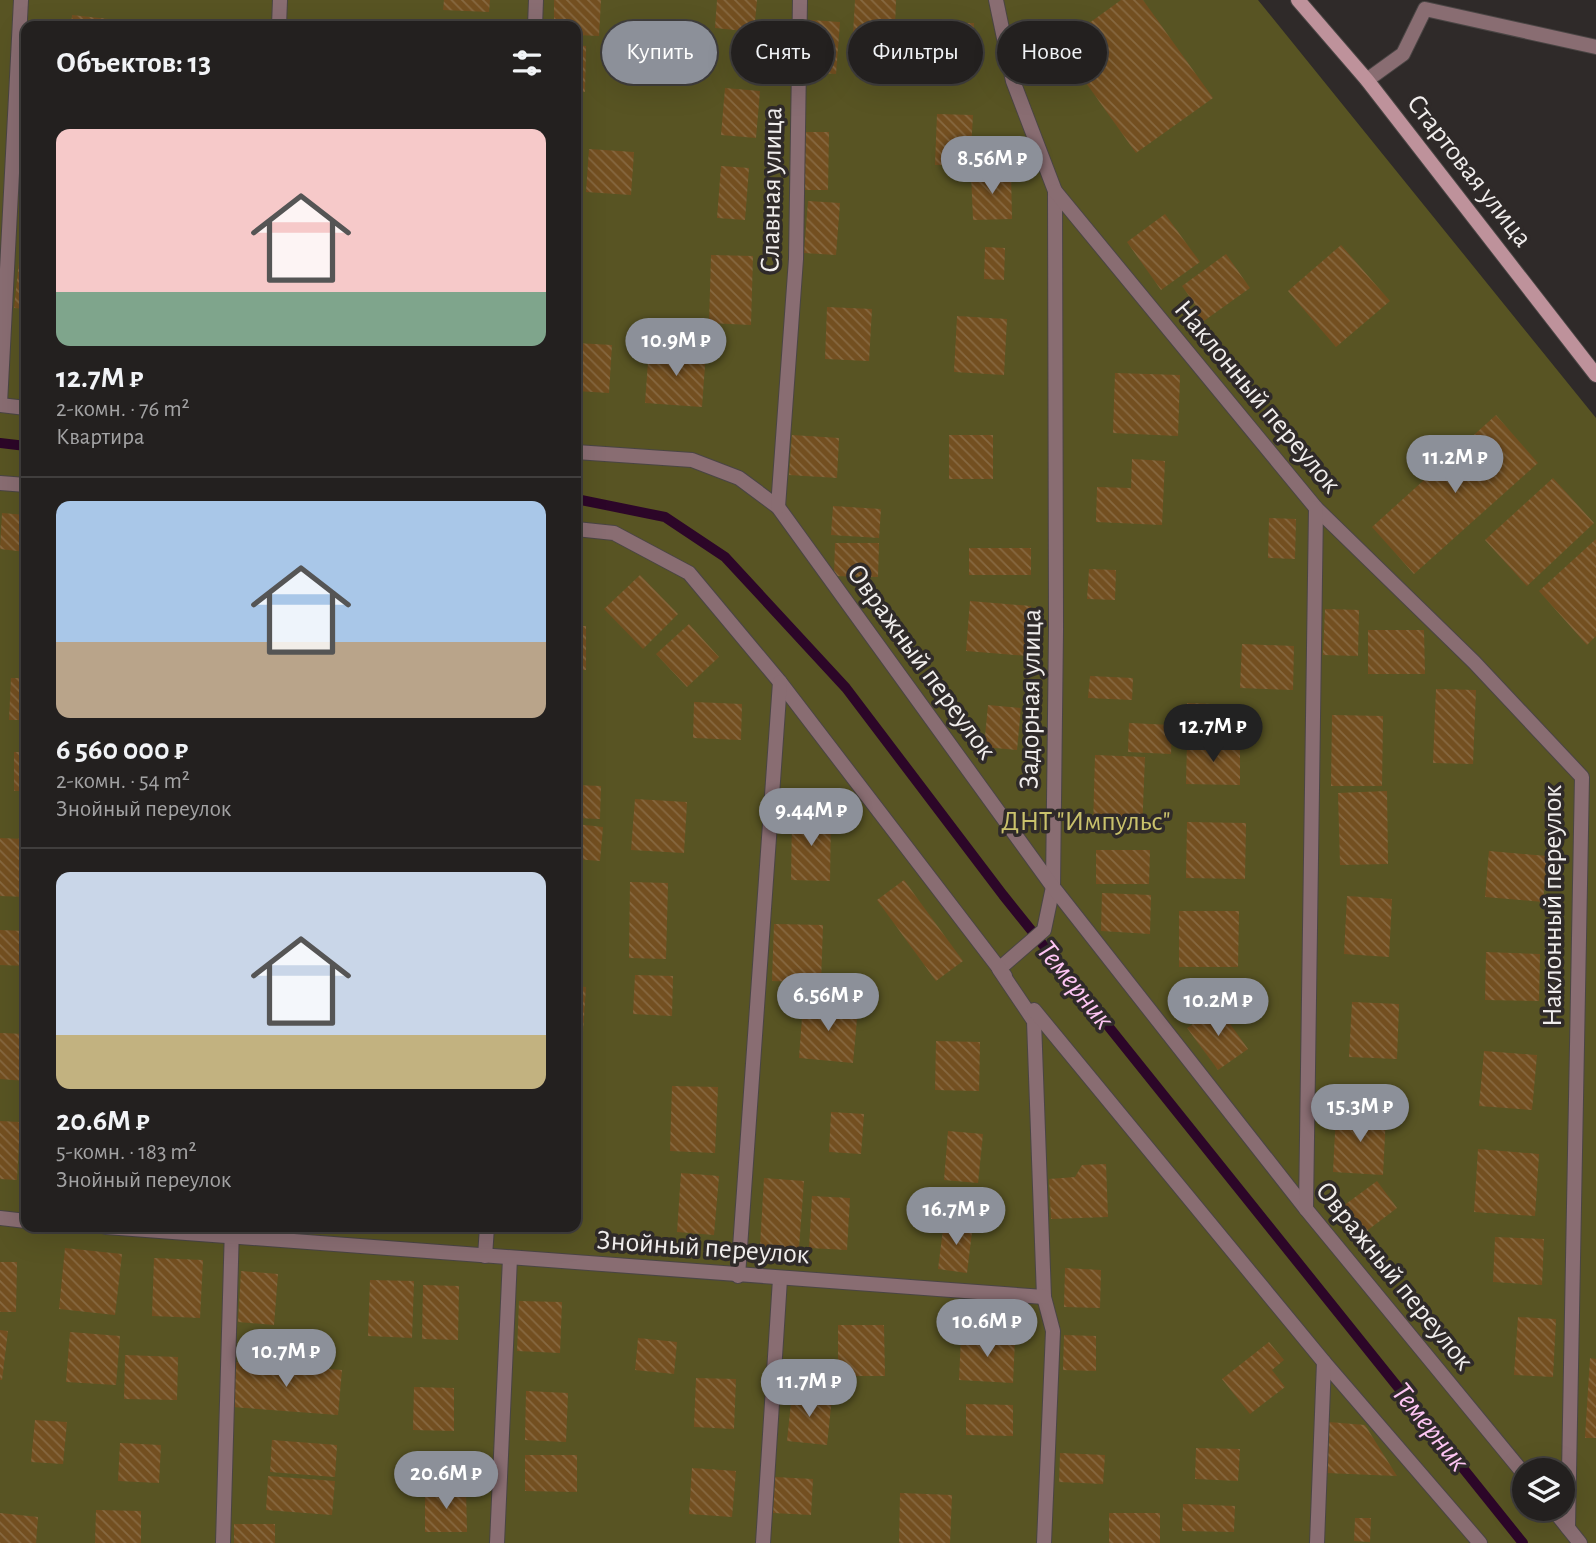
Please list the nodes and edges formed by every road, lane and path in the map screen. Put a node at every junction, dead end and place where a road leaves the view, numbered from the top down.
1 (21, 0) edge
2 (280, 0) edge
3 (536, 0) edge
4 (800, 0) edge
5 (996, 0) edge
6 (1298, 0) edge
7 (1423, 4) edge
8 (279, 21) edge
9 (535, 21) edge
10 (1596, 47) edge
11 (1367, 80) junction
12 (1055, 191) junction
13 (1596, 375) edge
14 (0, 405) edge
15 (21, 407) edge
16 (581, 452) edge
17 (0, 483) edge
18 (21, 485) edge
19 (778, 507) junction
20 (1316, 508) junction
21 (581, 530) edge
22 (780, 682) junction
23 (1053, 887) junction
24 (999, 969) junction
25 (1306, 1209) junction
26 (0, 1219) edge
27 (21, 1220) edge
28 (232, 1232) edge
29 (487, 1232) edge
30 (485, 1256) junction
31 (510, 1258) junction
32 (738, 1276) junction
33 (780, 1279) junction
34 (1044, 1297) junction
35 (1324, 1362) junction
36 (1512, 1459) edge
37 (1562, 1521) edge
38 (1568, 1528) junction
39 (223, 1543) edge
40 (497, 1543) edge
41 (764, 1543) edge
42 (1044, 1543) edge
43 (1317, 1543) edge
44 (1480, 1543) edge
45 (1580, 1543) edge

1 - 14 street
2 - 8 street
3 - 9 street
4 - 19 street, Славная улица
5 - 12 street, Задорная улица
6 - 11 street, Стартовая улица
7 - 10 street
7 - 11 street
11 - 13 street, Стартовая улица
12 - 20 street, Наклонный переулок
12 - 23 street, Задорная улица
14 - 15 street
16 - 19 street, Овражный переулок
17 - 18 street
19 - 23 street, Овражный переулок
20 - 25 street
20 - 38 street, Наклонный переулок
21 - 22 street
22 - 24 street
22 - 32 street
23 - 24 street, Задорная улица
23 - 25 street, Овражный переулок
24 - 34 street
24 - 35 street
25 - 36 street, Овражный переулок
26 - 27 street
28 - 30 street, Знойный переулок
28 - 39 street
29 - 30 street
30 - 31 street, Знойный переулок
31 - 32 street, Знойный переулок
31 - 40 street
32 - 33 street, Знойный переулок
33 - 34 street, Знойный переулок
33 - 41 street
34 - 42 street
35 - 43 street
35 - 44 street
37 - 38 street
38 - 45 street

